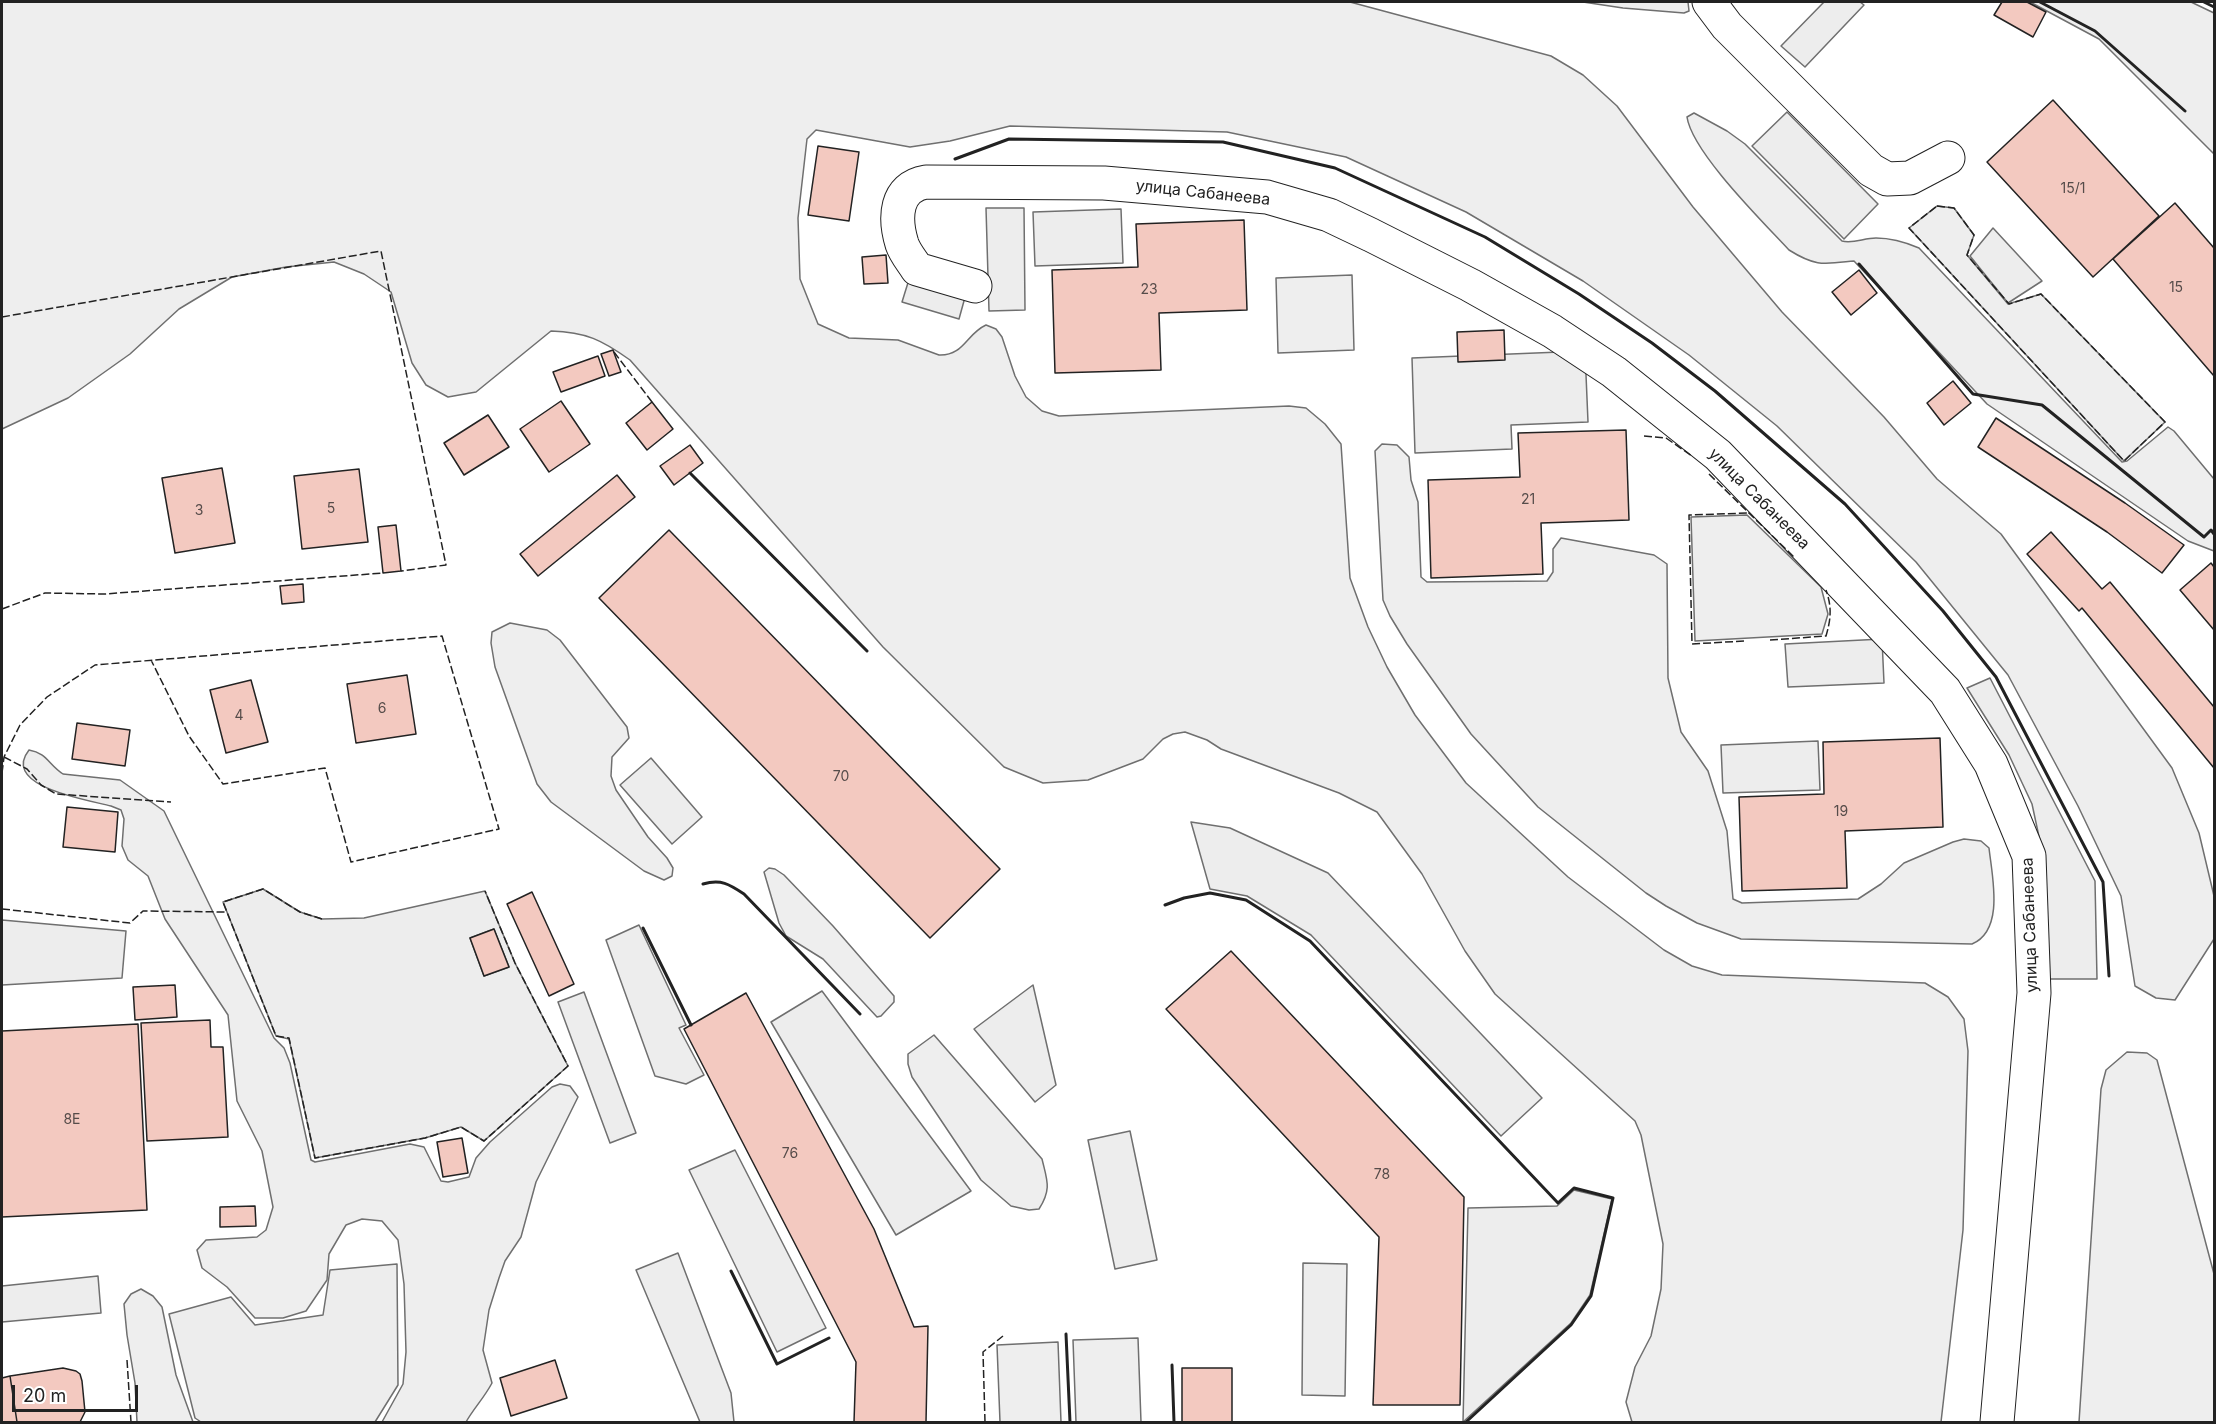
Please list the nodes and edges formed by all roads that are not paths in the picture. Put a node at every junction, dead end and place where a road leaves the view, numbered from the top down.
1 (1709, 2) edge
2 (1948, 158) dead end
3 (975, 286) dead end
4 (1997, 1422) edge

1 - 2 street
3 - 4 street, улица Сабанеева

